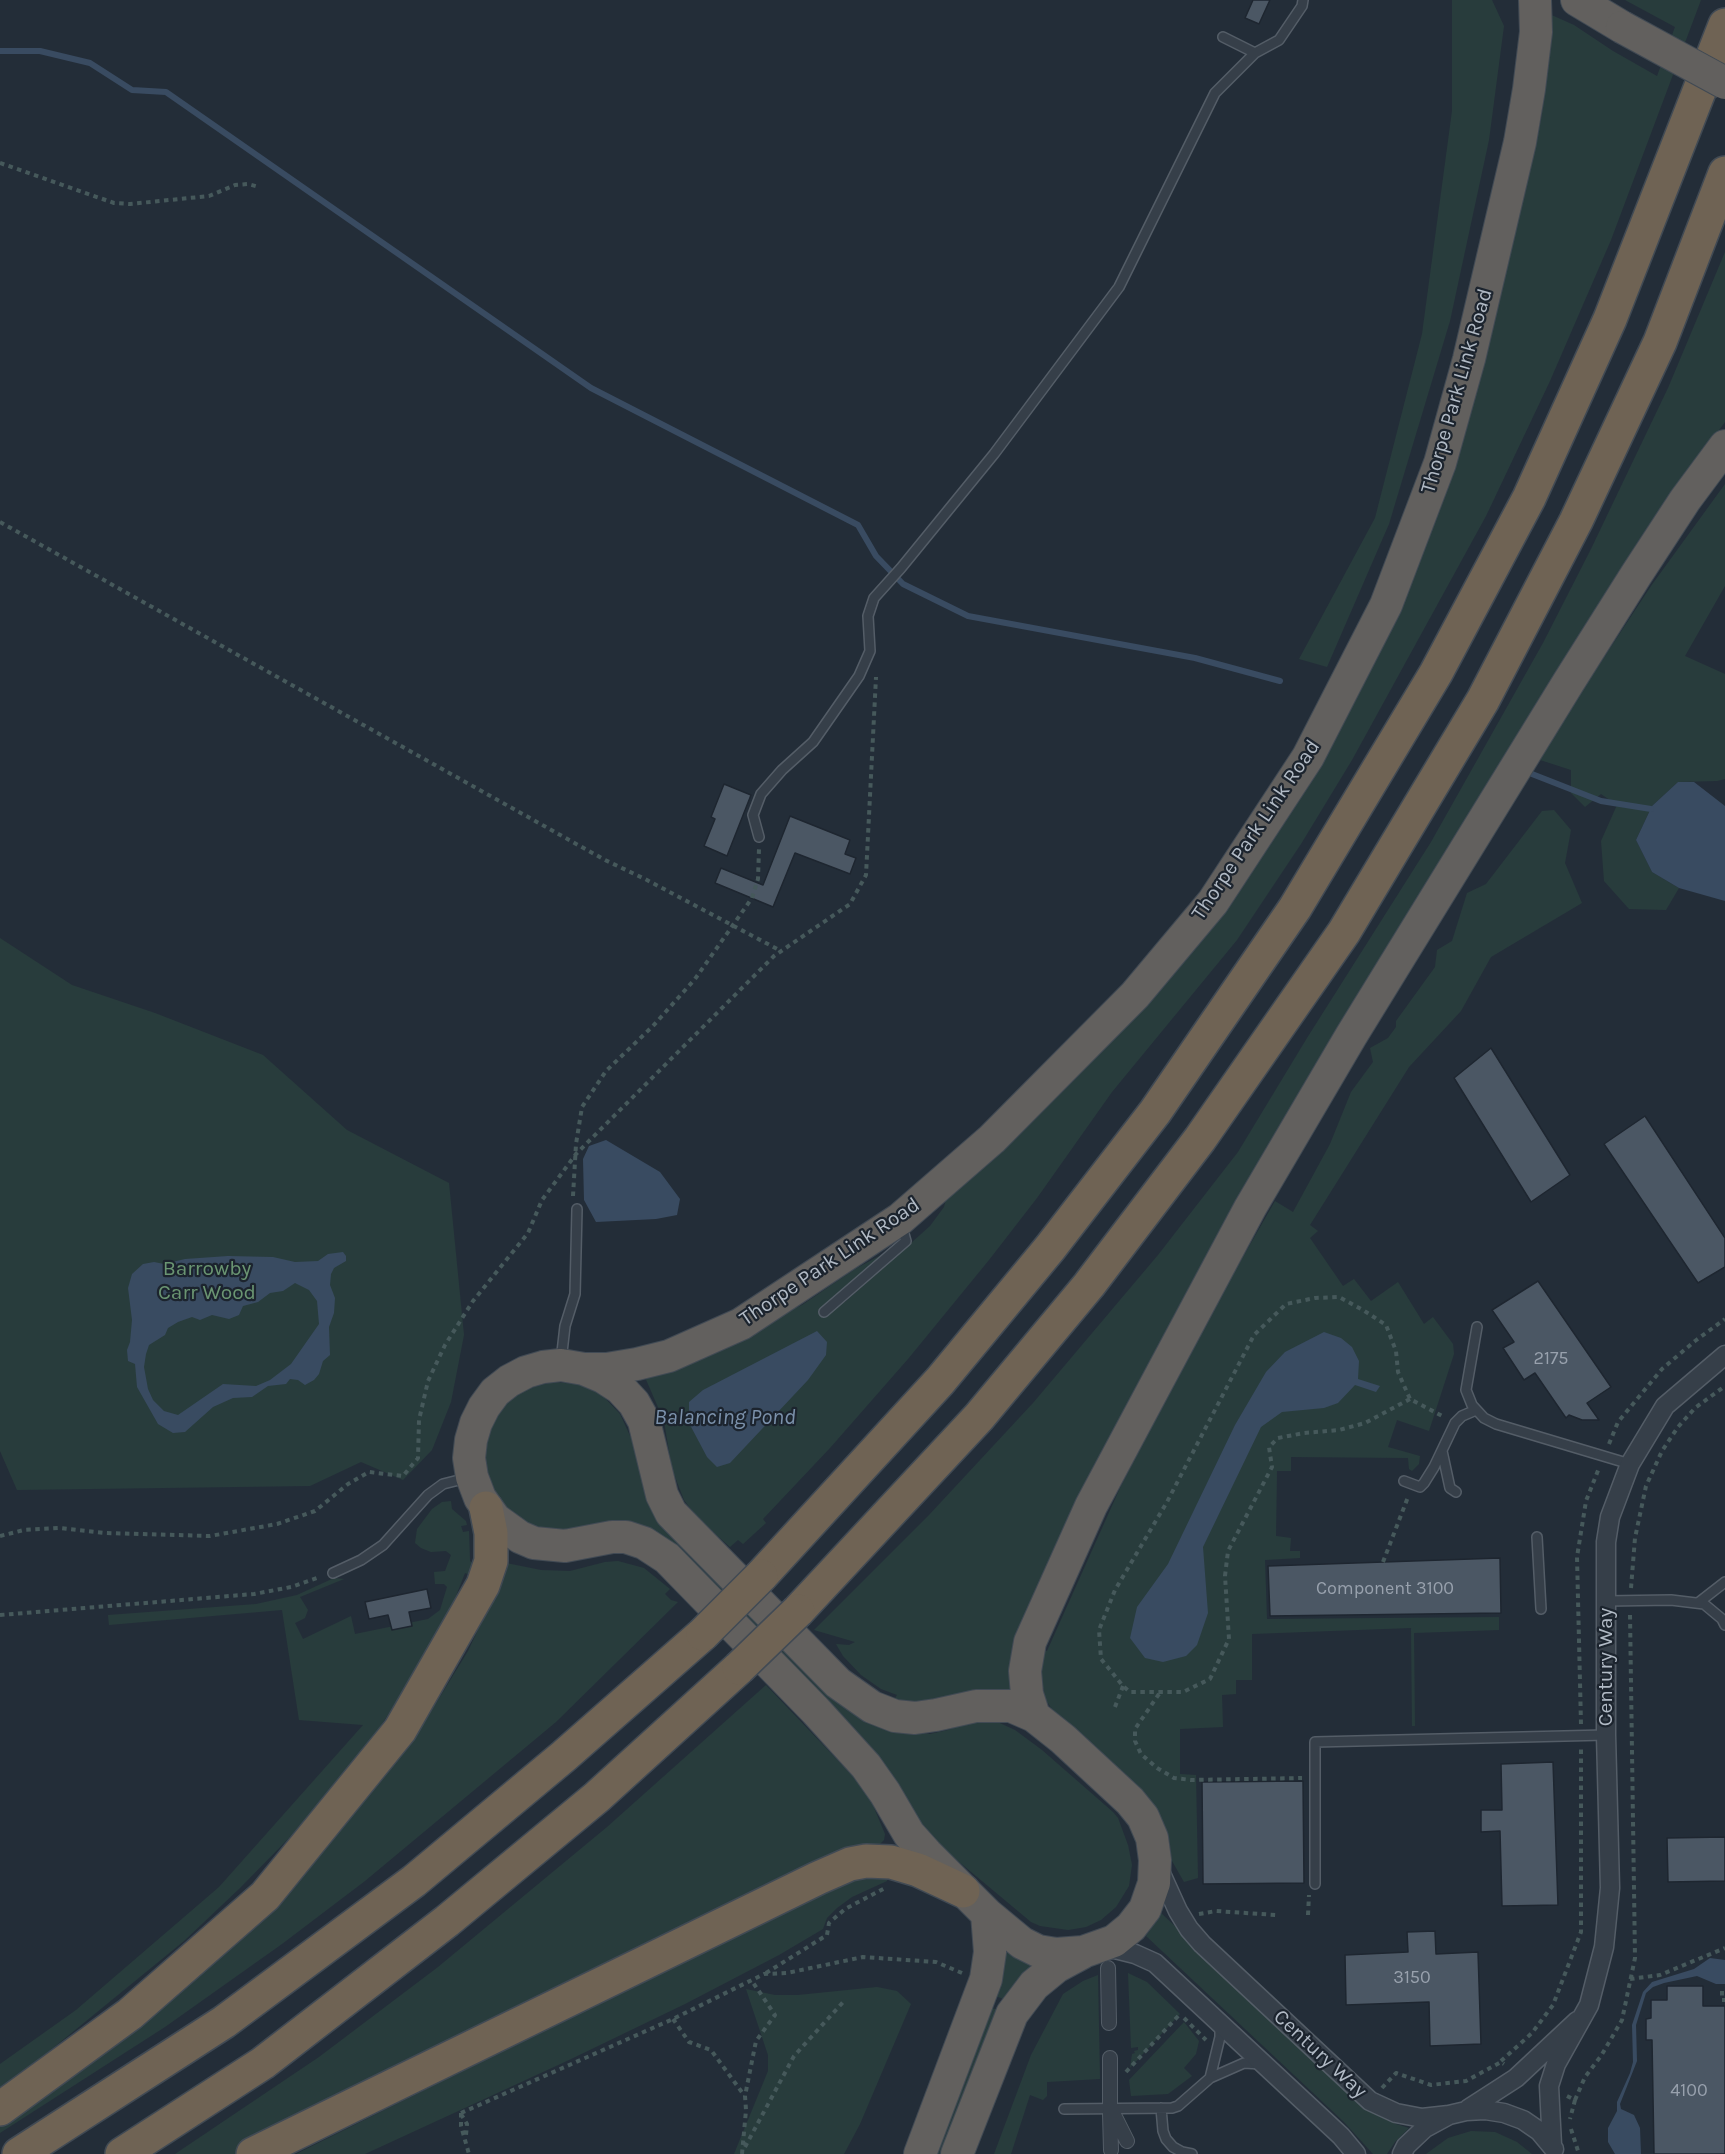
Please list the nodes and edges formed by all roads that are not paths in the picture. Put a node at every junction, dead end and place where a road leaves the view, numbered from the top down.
1 (1303, 0) edge
2 (1535, 0) edge
3 (1577, 0) edge
4 (1725, 25) edge
5 (1223, 37) dead end
6 (1255, 53) junction
7 (1725, 84) edge
8 (1725, 172) edge
9 (1725, 446) edge
10 (759, 837) road end
11 (577, 1209) dead end
12 (900, 1219) junction
13 (824, 1312) dead end
14 (1477, 1327) dead end
15 (1725, 1355) edge
16 (572, 1367) junction
17 (1476, 1410) junction
18 (1442, 1451) junction
19 (1630, 1464) junction
20 (472, 1477) junction
21 (1408, 1483) road end
22 (1456, 1492) dead end
23 (486, 1508) junction
24 (1537, 1537) dead end
25 (333, 1573) road end
26 (1725, 1582) edge
27 (1607, 1601) junction
28 (1698, 1603) junction
29 (1541, 1609) dead end
30 (1725, 1625) edge
31 (1034, 1716) junction
32 (1606, 1735) junction
33 (1155, 1860) junction
34 (1315, 1884) dead end
35 (963, 1890) junction
36 (987, 1914) junction
37 (1095, 1957) junction
38 (1583, 2017) junction
39 (1109, 2023) dead end
40 (1220, 2023) junction
41 (1110, 2058) dead end
42 (1263, 2064) junction
43 (1210, 2078) junction
44 (1110, 2107) junction
45 (1161, 2108) junction
46 (0, 2109) edge
47 (1065, 2109) dead end
48 (1457, 2113) junction
49 (1127, 2141) dead end
50 (1555, 2150) edge
51 (1111, 2152) edge
52 (19, 2154) edge
53 (122, 2154) edge
54 (253, 2154) edge
55 (920, 2154) edge
56 (957, 2154) edge
57 (1192, 2154) edge
58 (1356, 2154) edge
59 (1402, 2154) edge

1 - 6 lane
2 - 12 highway, Thorpe Park Link Road
3 - 7 highway, bridge
4 - 52 highway, bridge
5 - 6 lane
6 - 10 lane
8 - 53 highway, bridge
9 - 31 highway
11 - 16 lane
12 - 13 lane
12 - 16 highway, Thorpe Park Link Road
14 - 17 lane
15 - 19 street, Century Way
16 - 20 highway, Thorpe Park Link Road
16 - 31 highway
17 - 18 lane
17 - 19 lane
18 - 21 lane
18 - 22 lane
19 - 27 street, Century Way
20 - 23 highway
20 - 25 lane
23 - 35 highway
23 - 46 highway
24 - 29 lane
26 - 28 lane
27 - 28 lane
27 - 32 street, Century Way
28 - 30 lane
31 - 33 highway
32 - 34 lane
32 - 38 street, Century Way
33 - 37 highway
33 - 48 street, Century Way
35 - 36 highway
35 - 54 highway
36 - 37 highway
36 - 55 highway
37 - 39 street
37 - 40 street
37 - 56 highway
38 - 48 street, Century Way
38 - 50 street, Century Way
40 - 42 street
40 - 43 lane
41 - 44 street
42 - 43 lane
42 - 58 street
43 - 45 lane
44 - 45 lane
44 - 47 lane
44 - 49 street
44 - 51 street
45 - 57 lane
48 - 50 street
48 - 59 street

